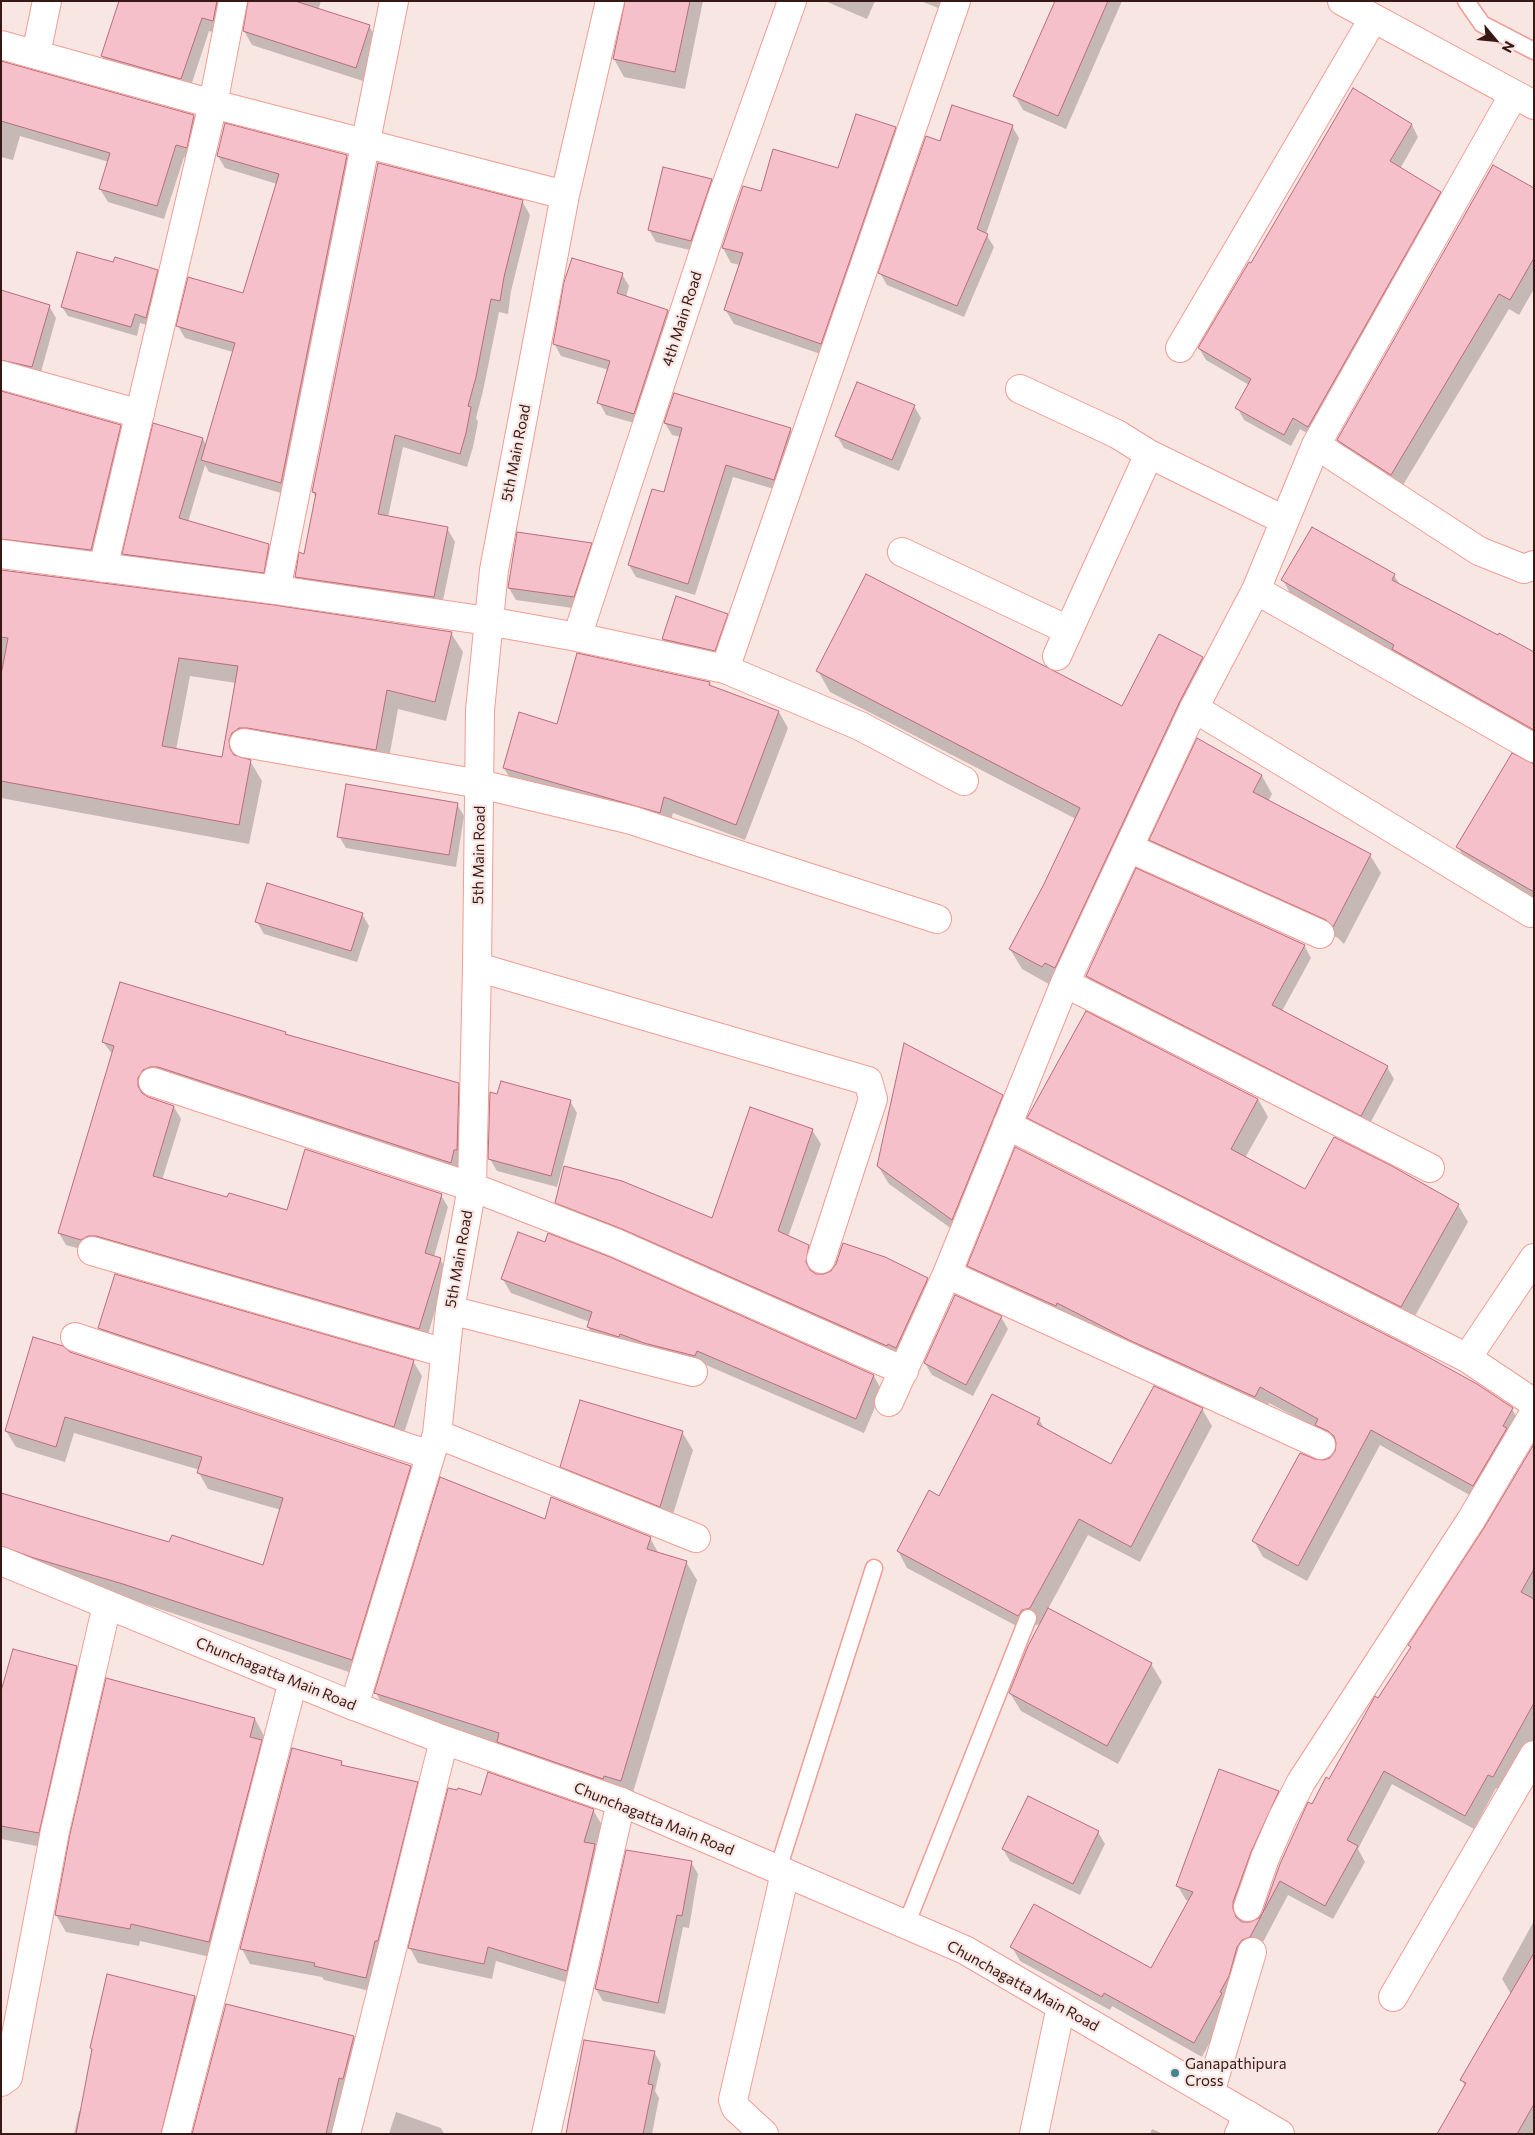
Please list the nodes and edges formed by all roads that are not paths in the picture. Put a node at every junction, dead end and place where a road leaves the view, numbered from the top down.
1 (47, 1) edge
2 (233, 1) edge
3 (394, 1) edge
4 (610, 1) edge
5 (792, 1) edge
6 (956, 1) edge
7 (1342, 1) edge
8 (1466, 1) edge
9 (1373, 19) junction
10 (1, 45) edge
11 (1534, 51) edge
12 (36, 54) junction
13 (1524, 100) edge
14 (212, 104) junction
15 (365, 143) junction
16 (565, 195) junction
17 (1180, 348) dead end
18 (1, 375) edge
19 (1020, 389) dead end
20 (140, 414) junction
21 (1316, 445) junction
22 (1149, 454) junction
23 (1284, 520) junction
24 (902, 552) dead end
25 (1, 554) edge
26 (1534, 565) edge
27 (103, 568) junction
28 (276, 590) junction
29 (1256, 590) junction
30 (488, 621) junction
31 (1068, 630) junction
32 (577, 637) junction
33 (1057, 656) dead end
34 (725, 669) junction
35 (1194, 708) junction
36 (244, 743) dead end
37 (1534, 748) edge
38 (964, 781) dead end
39 (480, 784) junction
40 (1129, 848) junction
41 (1531, 914) dead end
42 (938, 919) dead end
43 (1320, 934) dead end
44 (478, 967) junction
45 (1065, 984) junction
46 (153, 1082) dead end
47 (1007, 1125) junction
48 (1430, 1168) dead end
49 (472, 1187) junction
50 (92, 1251) dead end
51 (1534, 1258) edge
52 (821, 1259) dead end
53 (947, 1274) junction
54 (450, 1310) junction
55 (75, 1337) dead end
56 (445, 1353) junction
57 (1467, 1358) junction
58 (904, 1371) junction
59 (693, 1372) dead end
60 (889, 1402) dead end
61 (1534, 1403) edge
62 (1534, 1413) edge
63 (433, 1444) junction
64 (1322, 1445) dead end
65 (696, 1538) dead end
66 (1, 1561) edge
67 (874, 1568) dead end
68 (107, 1605) junction
69 (1028, 1618) dead end
70 (293, 1680) junction
71 (354, 1706) junction
72 (444, 1740) junction
73 (1534, 1755) edge
74 (621, 1802) junction
75 (782, 1871) junction
76 (1248, 1907) dead end
77 (906, 1925) junction
78 (1252, 1952) dead end
79 (1393, 1997) dead end
80 (1061, 2006) junction
81 (1, 2082) edge
82 (1210, 2093) junction
83 (1243, 2124) edge
84 (768, 2132) edge
85 (176, 2134) edge
86 (346, 2134) edge
87 (546, 2134) edge
88 (1034, 2134) edge
89 (1280, 2134) edge

1 - 12 street
2 - 14 street
3 - 15 street
4 - 16 street, 5th Main Road
5 - 32 street, 4th Main Road
6 - 34 street
7 - 9 street
8 - 11 lane
9 - 13 street
9 - 17 street
10 - 12 street
12 - 14 street
13 - 21 street
14 - 15 street
14 - 20 street
15 - 16 street
15 - 28 street
16 - 30 street, 5th Main Road
18 - 20 street
19 - 22 street
20 - 27 street
21 - 23 street
21 - 26 street
22 - 23 street
22 - 31 street
23 - 29 street
24 - 31 street
25 - 27 street
27 - 28 street
28 - 30 street
29 - 35 street
29 - 37 street
30 - 32 street
30 - 39 street, 5th Main Road
31 - 33 street
32 - 34 street
34 - 38 street
35 - 40 street
35 - 41 street
36 - 39 street
39 - 42 street
39 - 44 street, 5th Main Road
40 - 43 street
40 - 45 street
44 - 49 street, 5th Main Road
44 - 52 street
45 - 47 street
45 - 48 street
46 - 49 street
47 - 53 street
47 - 57 street
49 - 54 street, 5th Main Road
49 - 58 street
50 - 56 street
51 - 57 street
53 - 58 street
53 - 64 street
54 - 56 street, 5th Main Road
54 - 59 street
55 - 63 street
56 - 63 street, 5th Main Road
57 - 61 street
58 - 60 street
62 - 76 street
63 - 65 street
63 - 71 street, 5th Main Road
66 - 68 street, Chunchagatta Main Road
67 - 75 lane
68 - 70 street, Chunchagatta Main Road
68 - 81 street
69 - 77 lane
70 - 71 street, Chunchagatta Main Road
70 - 85 street
71 - 72 street, Chunchagatta Main Road
72 - 74 street, Chunchagatta Main Road
72 - 86 street
73 - 79 street
74 - 75 street, Chunchagatta Main Road
74 - 87 street
75 - 77 street, Chunchagatta Main Road
75 - 84 street
77 - 80 street, Chunchagatta Main Road
78 - 82 street
80 - 82 street, Chunchagatta Main Road
80 - 88 street
82 - 83 street, Chunchagatta Main Road
83 - 89 street, Chunchagatta Main Road

